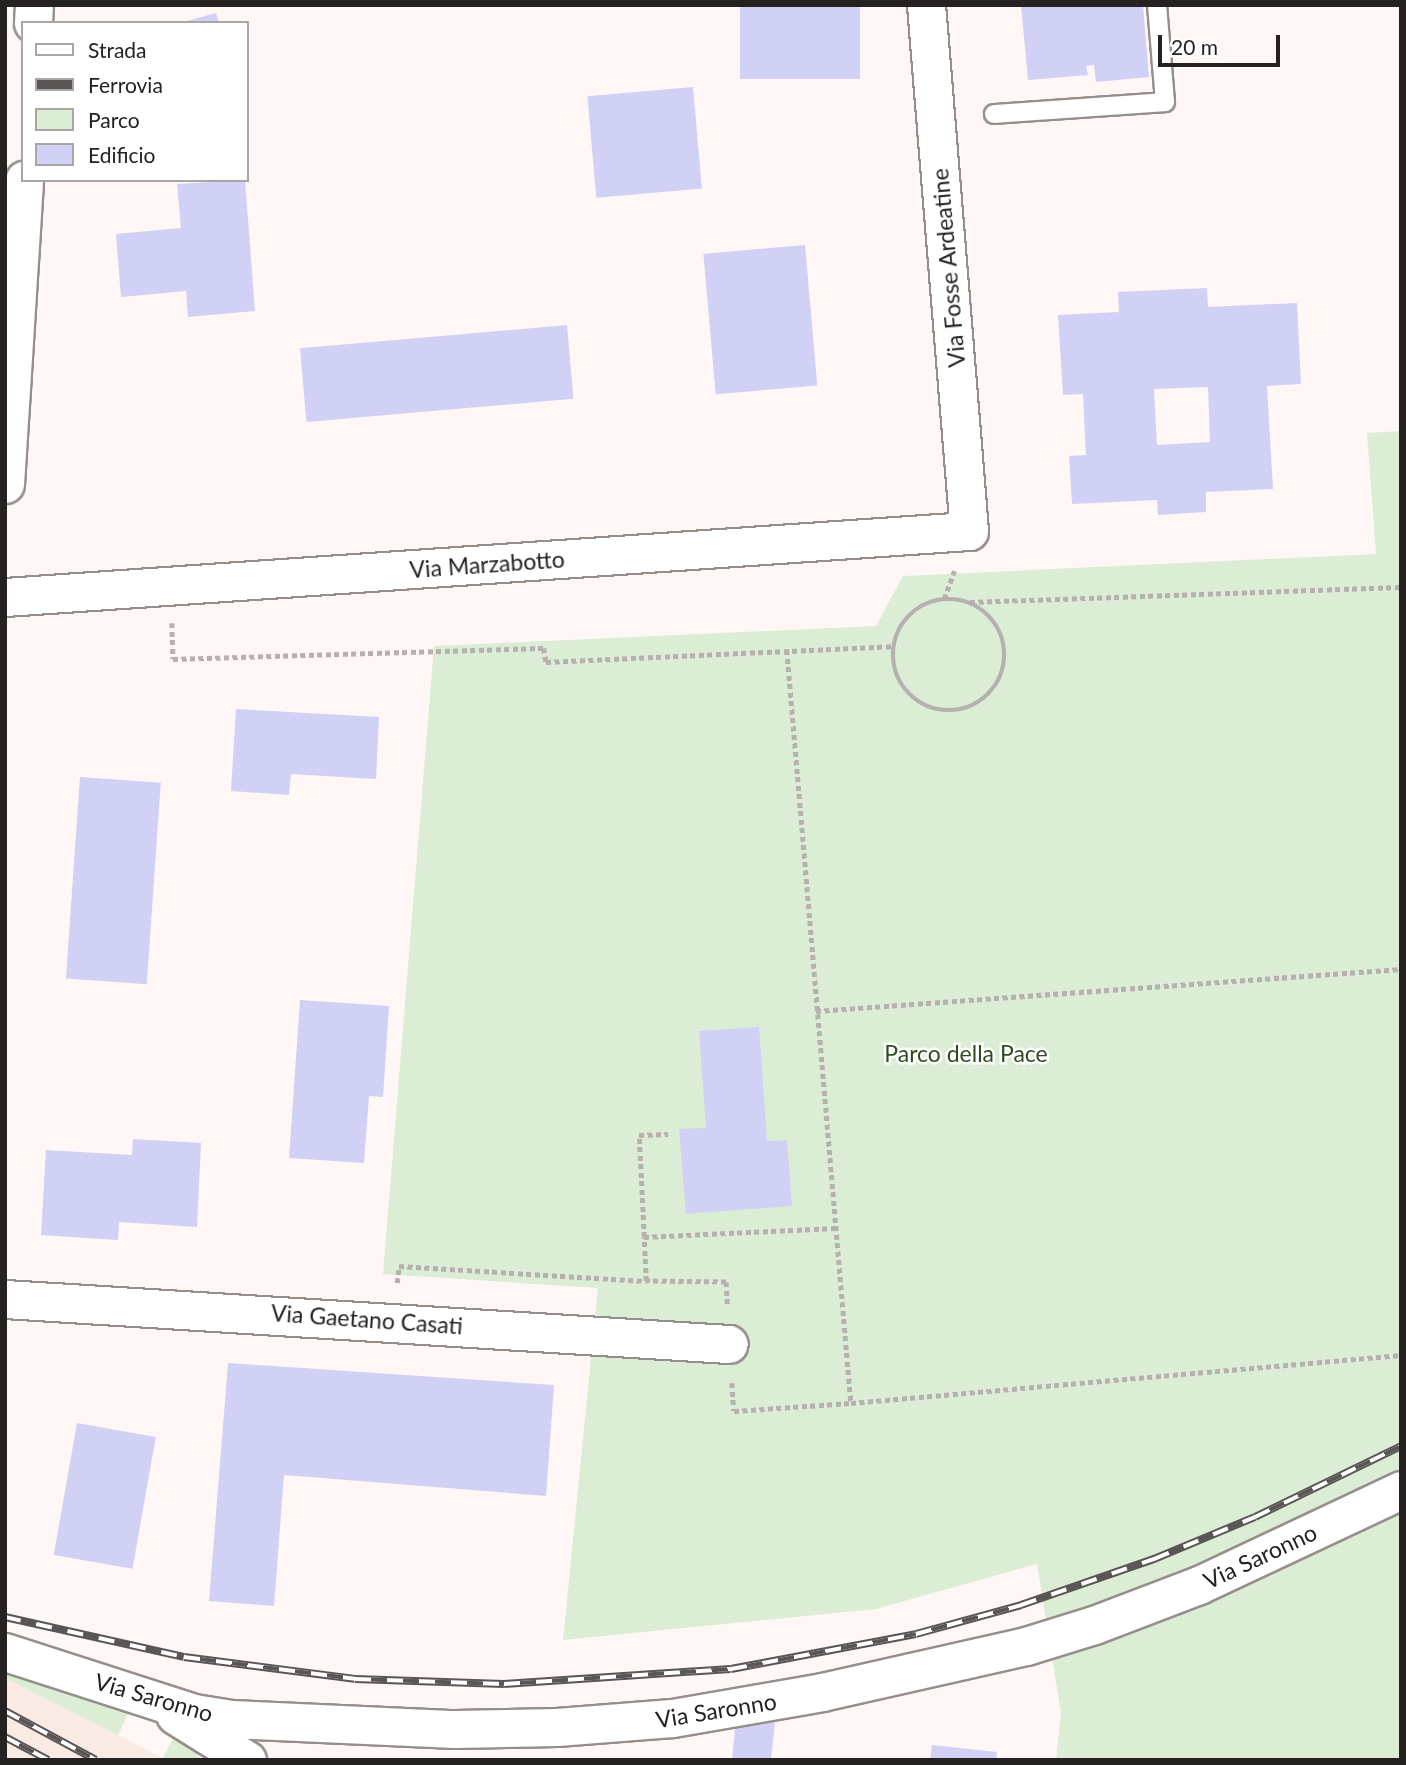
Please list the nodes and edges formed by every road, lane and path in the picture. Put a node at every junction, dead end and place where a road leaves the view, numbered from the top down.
1 (926, 5) edge
2 (1157, 5) edge
3 (994, 114) dead end
4 (24, 182) edge
5 (6, 446) edge
6 (5, 484) edge
7 (969, 530) joint
8 (172, 586) junction
9 (1401, 587) edge
10 (5, 597) edge
11 (970, 602) junction
12 (893, 646) junction
13 (787, 650) junction
14 (1401, 969) edge
15 (816, 1011) junction
16 (668, 1134) dead end
17 (644, 1237) dead end
18 (646, 1281) dead end
19 (5, 1298) edge
20 (392, 1320) junction
21 (729, 1344) dead end
22 (1401, 1355) edge
23 (1401, 1490) edge
24 (5, 1652) edge
25 (134, 1695) junction
26 (247, 1760) edge

1 - 7 street, Via Fosse Ardeatine
2 - 3 lane
4 - 5 street
5 - 6 street
7 - 8 street, Via Marzabotto
8 - 10 street, Via Marzabotto
8 - 13 path
9 - 11 path
11 - 12 path
11 - 12 path
12 - 13 path
13 - 15 path
14 - 15 path
15 - 22 path
16 - 17 path
18 - 20 path
19 - 20 street, Via Gaetano Casati
20 - 21 street, Via Gaetano Casati
23 - 25 street, Via Saronno
24 - 25 street, Via Saronno
25 - 26 street

